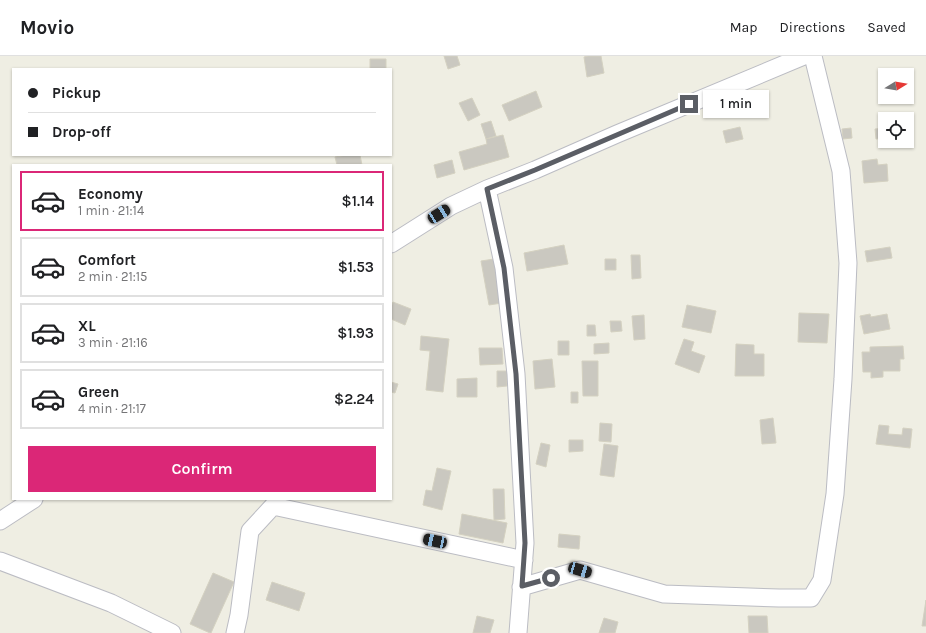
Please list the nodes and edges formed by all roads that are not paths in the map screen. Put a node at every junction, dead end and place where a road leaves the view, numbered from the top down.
1 (804, 56) edge
2 (813, 56) edge
3 (487, 189) junction
4 (392, 243) edge
5 (32, 500) edge
6 (0, 521) edge
7 (524, 560) junction
8 (0, 561) edge
9 (522, 586) junction
10 (172, 633) edge
11 (235, 633) edge
12 (518, 633) edge

1 - 3 street
2 - 9 street
3 - 4 street
3 - 7 street
5 - 6 street
7 - 9 street
7 - 11 street
8 - 10 street
9 - 12 street

